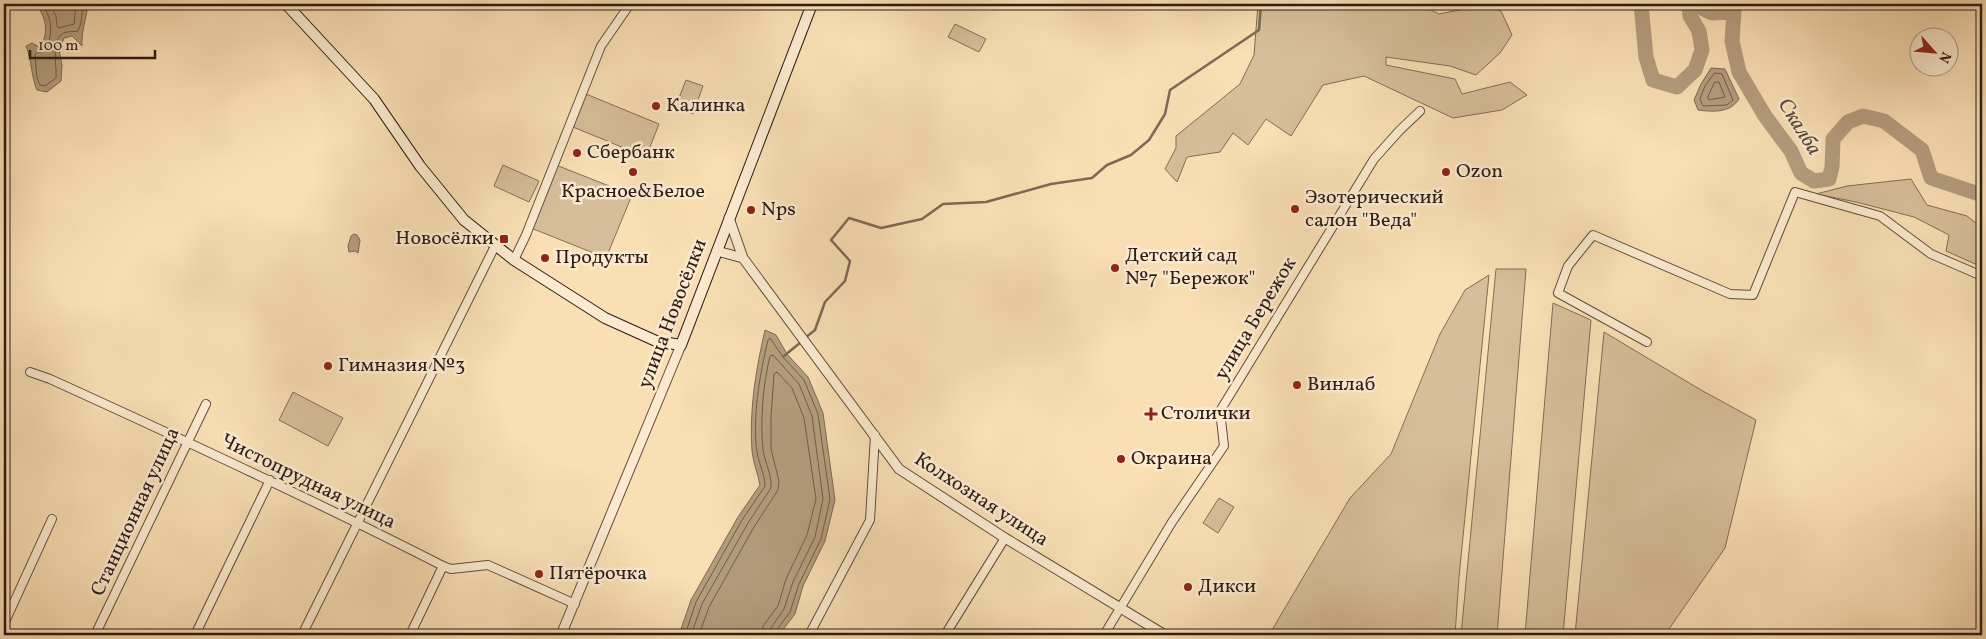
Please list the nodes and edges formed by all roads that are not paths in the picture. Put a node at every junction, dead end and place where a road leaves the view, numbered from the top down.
1 (286, 4) edge
2 (630, 4) edge
3 (812, 4) edge
4 (1420, 111) dead end
5 (729, 218) junction
6 (495, 246) junction
7 (717, 251) junction
8 (743, 258) junction
9 (514, 260) junction
10 (1982, 276) edge
11 (1647, 342) dead end
12 (681, 345) junction
13 (30, 372) dead end
14 (206, 404) dead end
15 (875, 435) junction
16 (187, 441) junction
17 (270, 480) junction
18 (52, 519) dead end
19 (357, 522) junction
20 (1005, 538) junction
21 (443, 566) junction
22 (575, 604) junction
23 (1120, 608) junction
24 (4, 624) edge
25 (95, 635) edge
26 (195, 635) edge
27 (302, 635) edge
28 (410, 635) edge
29 (561, 635) edge
30 (809, 635) edge
31 (945, 635) edge
32 (1104, 635) edge
33 (1165, 635) edge

1 - 6 main road
2 - 9 street
3 - 5 main road, улица Новосёлки
4 - 23 street, улица Бережок
5 - 7 main road, улица Новосёлки
5 - 8 street, Колхозная улица
6 - 9 main road
6 - 19 street
7 - 8 street
7 - 12 main road, улица Новосёлки
8 - 15 street, Колхозная улица
9 - 12 main road
10 - 11 street
12 - 22 street, улица Новосёлки
13 - 16 street, Чистопрудная улица
14 - 16 street, Станционная улица
15 - 20 street, Колхозная улица
15 - 30 street
16 - 17 street, Чистопрудная улица
16 - 25 street, Станционная улица
17 - 19 street, Чистопрудная улица
17 - 26 street
18 - 24 street
19 - 21 street, Чистопрудная улица
19 - 27 street
20 - 23 street, Колхозная улица
20 - 31 street
21 - 22 street, Чистопрудная улица
21 - 28 street
22 - 29 street, улица Новосёлки
23 - 32 street, улица Бережок
23 - 33 street, Колхозная улица

